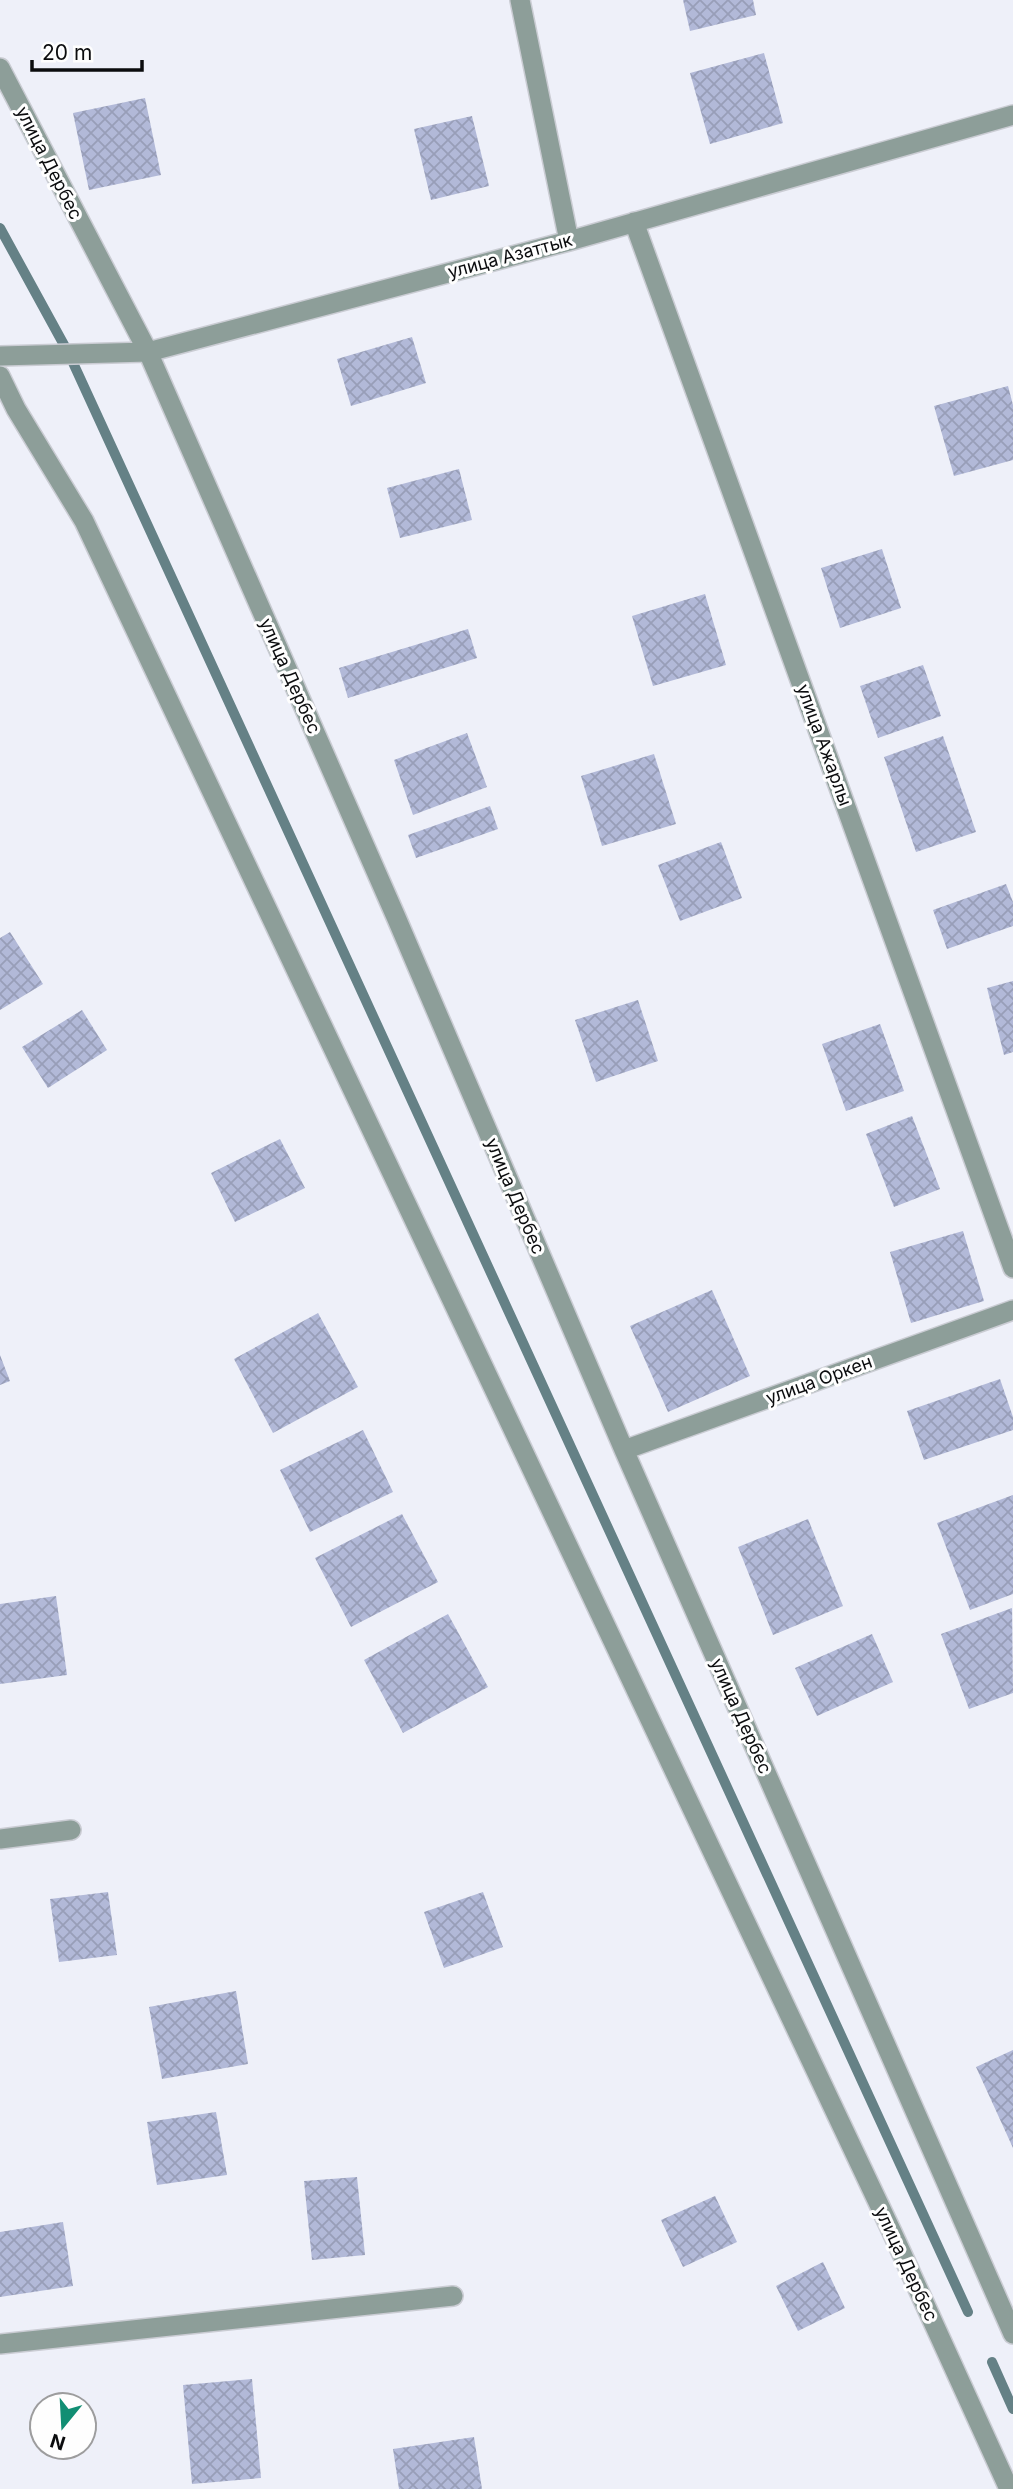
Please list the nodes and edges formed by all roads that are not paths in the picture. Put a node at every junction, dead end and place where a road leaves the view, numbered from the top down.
1 (520, 0) edge
2 (0, 68) edge
3 (1013, 115) edge
4 (634, 222) junction
5 (569, 241) junction
6 (148, 352) junction
7 (0, 356) edge
8 (0, 376) edge
9 (8, 411) edge
10 (1013, 1268) edge
11 (1013, 1310) edge
12 (624, 1450) junction
13 (71, 1830) dead end
14 (0, 1839) edge
15 (453, 2296) dead end
16 (1013, 2334) edge
17 (0, 2344) edge
18 (1009, 2489) edge

1 - 5 street
2 - 6 street, улица Дербес
3 - 4 street, улица Азаттык
4 - 5 street, улица Азаттык
4 - 10 street, улица Ажарлы
5 - 6 street, улица Азаттык
6 - 7 street, улица Азаттык
6 - 12 street, улица Дербес
8 - 9 street, улица Дербес
9 - 18 street, улица Дербес
11 - 12 street, улица Оркен
12 - 16 street, улица Дербес
13 - 14 street
15 - 17 street

